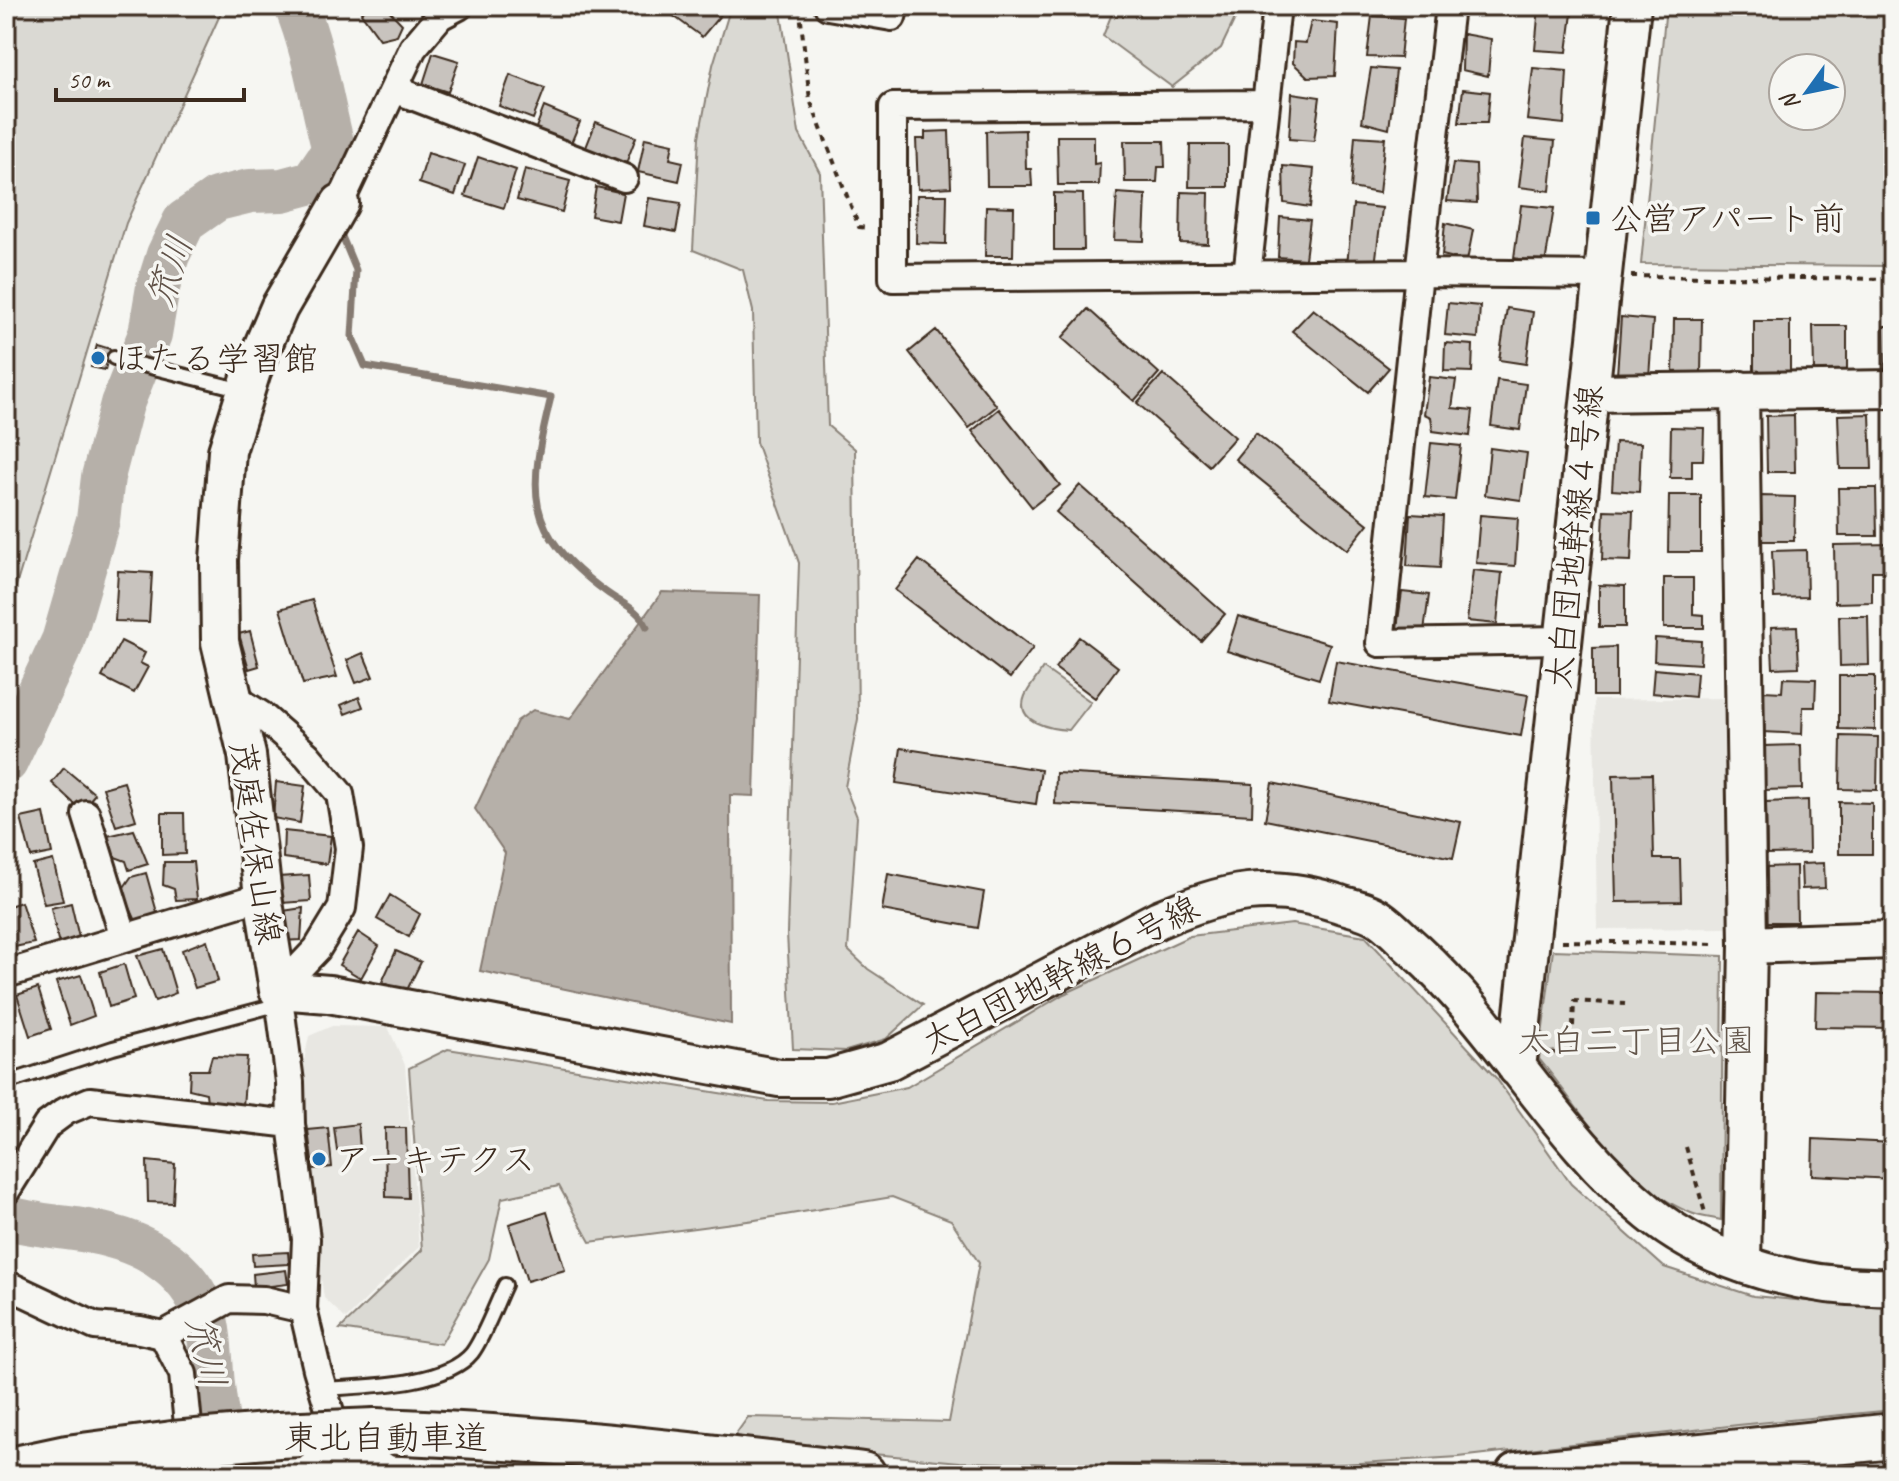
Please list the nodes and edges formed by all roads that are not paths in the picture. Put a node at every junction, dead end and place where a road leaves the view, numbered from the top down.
1 (459, 6) edge
2 (828, 6) edge
3 (895, 6) edge
4 (1277, 6) edge
5 (1450, 6) edge
6 (1632, 6) edge
7 (394, 89) junction
8 (1265, 104) junction
9 (624, 178) dead end
10 (340, 203) joint
11 (1419, 273) junction
12 (1247, 275) junction
13 (1603, 275) junction
14 (114, 358) dead end
15 (1893, 389) edge
16 (246, 390) junction
17 (1740, 390) junction
18 (1590, 393) junction
19 (1563, 640) junction
20 (231, 696) junction
21 (86, 814) dead end
22 (263, 896) junction
23 (124, 938) junction
24 (1893, 940) edge
25 (1748, 945) junction
26 (8, 966) edge
27 (279, 997) junction
28 (1518, 1057) junction
29 (6, 1083) edge
30 (291, 1124) junction
31 (6, 1191) edge
32 (1742, 1252) junction
33 (6, 1284) edge
34 (505, 1285) dead end
35 (1893, 1287) edge
36 (303, 1309) junction
37 (164, 1335) junction
38 (323, 1389) junction
39 (1893, 1436) edge
40 (183, 1460) edge
41 (377, 1464) edge
42 (6, 1471) edge
43 (315, 1475) edge
44 (863, 1475) edge
45 (1518, 1475) edge

1 - 7 street
2 - 3 street
4 - 8 street
5 - 11 street
6 - 13 street, 太白団地幹線４号線
7 - 9 street
7 - 10 street
8 - 12 street
8 - 12 street
10 - 16 street, 茂庭佐保山線
11 - 12 street
11 - 13 street
11 - 19 street
13 - 18 street, 太白団地幹線４号線
14 - 16 lane
15 - 17 street
16 - 20 street, 茂庭佐保山線
17 - 18 street
17 - 25 street
18 - 19 street, 太白団地幹線４号線
19 - 28 street, 太白団地幹線４号線
20 - 22 street, 茂庭佐保山線
20 - 27 street, 茂庭佐保山線
21 - 23 street
22 - 23 street
22 - 27 street, 茂庭佐保山線
23 - 26 street
24 - 25 street
25 - 32 street
27 - 28 street, 太白団地幹線６号線
27 - 29 lane
27 - 30 street, 茂庭佐保山線
28 - 32 street, 太白団地幹線６号線
30 - 31 street
30 - 36 street, 茂庭佐保山線
32 - 35 street, 太白団地幹線６号線
33 - 37 street
34 - 38 lane
36 - 37 street
36 - 38 street, 茂庭佐保山線
37 - 40 street
38 - 41 street, 茂庭佐保山線
39 - 45 highway
40 - 41 highway, 東北自動車道, bridge
40 - 42 highway, 東北自動車道
41 - 43 highway, 東北自動車道, bridge
41 - 44 highway, 東北自動車道

